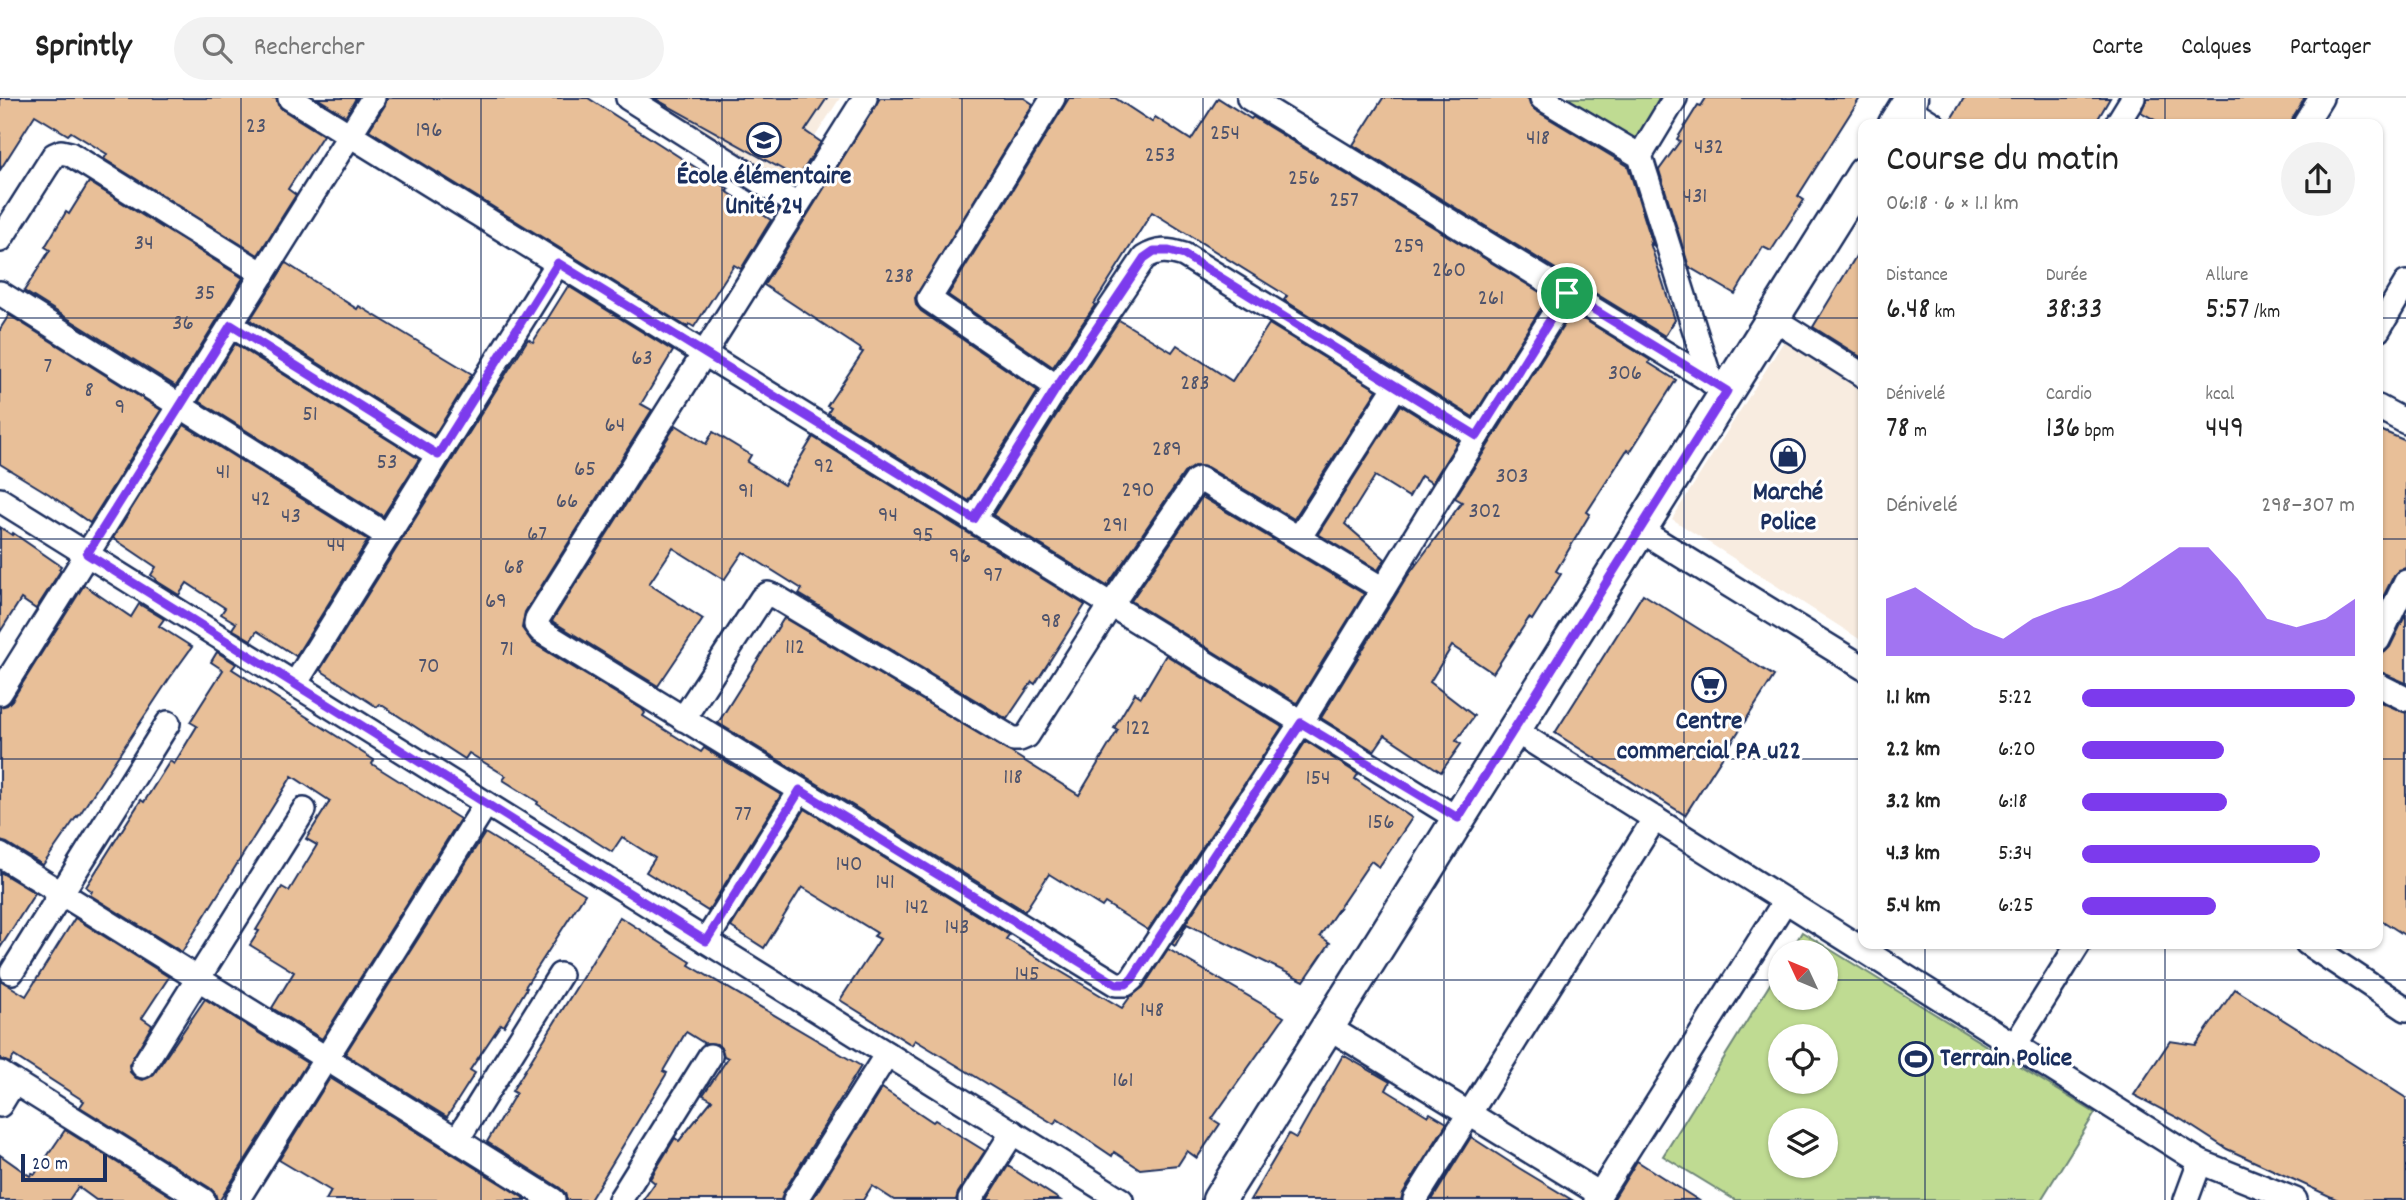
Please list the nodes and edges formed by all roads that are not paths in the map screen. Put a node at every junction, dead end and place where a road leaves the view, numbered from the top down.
1 (290, 98) edge
2 (373, 98) edge
3 (628, 98) edge
4 (864, 98) edge
5 (1053, 98) edge
6 (1249, 98) edge
7 (1542, 98) edge
8 (1675, 98) edge
9 (2321, 98) edge
10 (1904, 110) edge
11 (1923, 119) edge
12 (2308, 119) edge
13 (350, 135) junction
14 (1640, 156) junction
15 (1858, 182) edge
16 (797, 205) junction
17 (4, 225) edge
18 (558, 263) junction
19 (263, 274) junction
20 (2406, 283) edge
21 (0, 293) edge
22 (1567, 293) junction
23 (1772, 318) junction
24 (2383, 322) edge
25 (231, 325) junction
26 (704, 353) junction
27 (1858, 372) edge
28 (1396, 386) junction
29 (1057, 387) junction
30 (1719, 387) junction
31 (180, 406) junction
32 (2383, 410) edge
33 (2406, 422) edge
34 (1477, 436) junction
35 (438, 455) junction
36 (0, 500) edge
37 (974, 519) junction
38 (1640, 530) junction
39 (387, 536) junction
40 (1300, 538) junction
41 (87, 554) junction
42 (2406, 582) edge
43 (1382, 589) junction
44 (1111, 605) junction
45 (2383, 630) edge
46 (1858, 664) edge
47 (295, 684) junction
48 (2383, 688) edge
49 (0, 693) edge
50 (2406, 699) edge
51 (683, 719) junction
52 (168, 723) dead end
53 (1301, 723) junction
54 (1514, 730) junction
55 (800, 790) junction
56 (486, 804) junction
57 (304, 810) dead end
58 (1458, 818) junction
59 (1655, 818) junction
60 (0, 855) edge
61 (62, 893) junction
62 (1785, 901) junction
63 (706, 941) junction
64 (1858, 947) edge
65 (1862, 949) edge
66 (2075, 949) edge
67 (2316, 949) edge
68 (12, 972) dead end
69 (560, 975) dead end
70 (198, 978) junction
71 (2406, 1009) edge
72 (1328, 1027) junction
73 (2015, 1045) junction
74 (887, 1054) junction
75 (710, 1056) dead end
76 (326, 1059) junction
77 (143, 1066) dead end
78 (7, 1078) edge
79 (0, 1105) edge
80 (1469, 1114) junction
81 (1013, 1132) junction
82 (457, 1140) junction
83 (2200, 1162) junction
84 (1598, 1197) edge
85 (203, 1200) edge
86 (237, 1200) edge
87 (553, 1200) edge
88 (620, 1200) edge
89 (795, 1200) edge
90 (970, 1200) edge
91 (1121, 1200) edge
92 (1219, 1200) edge
93 (1415, 1200) edge
94 (2186, 1200) edge
95 (2295, 1200) edge

1 - 13 street
2 - 13 street
3 - 16 street
4 - 16 street
5 - 29 street
6 - 22 street
7 - 14 street
8 - 14 street
9 - 12 street
10 - 11 street
13 - 18 street
13 - 19 street
14 - 30 street
15 - 23 street
16 - 26 street
17 - 19 street
18 - 26 street
18 - 35 street
19 - 25 street
20 - 24 street
21 - 31 street
22 - 30 street
22 - 34 street
23 - 27 street
23 - 30 street
25 - 31 street
25 - 35 street
26 - 37 street
26 - 51 street
28 - 29 street
28 - 34 street
28 - 40 street
29 - 37 street
30 - 38 street
31 - 39 street
31 - 41 street
32 - 33 street
34 - 43 street
35 - 39 street
36 - 41 street
37 - 44 street
38 - 46 street
38 - 54 street
39 - 47 street
40 - 43 street
40 - 44 street
41 - 47 street
41 - 49 street
42 - 45 street
43 - 53 street
44 - 51 street
44 - 53 street
47 - 56 street
48 - 50 street
51 - 55 street
52 - 61 street
53 - 55 street
53 - 58 street
54 - 58 street
54 - 59 street
55 - 63 street
56 - 63 street
56 - 76 street
57 - 70 street
58 - 72 street
59 - 62 street
59 - 80 street
60 - 61 street
61 - 68 street
61 - 70 street
62 - 64 street
62 - 84 street
63 - 74 street
65 - 73 street
66 - 73 street
67 - 71 street
69 - 82 street
70 - 76 street
70 - 77 street
72 - 80 street
72 - 92 street
73 - 83 street
74 - 81 street
74 - 89 street
75 - 88 street
76 - 82 street
76 - 86 street
78 - 79 street
78 - 85 street
80 - 84 street
80 - 93 street
81 - 90 street
81 - 91 street
82 - 87 street
83 - 94 street
83 - 95 street

